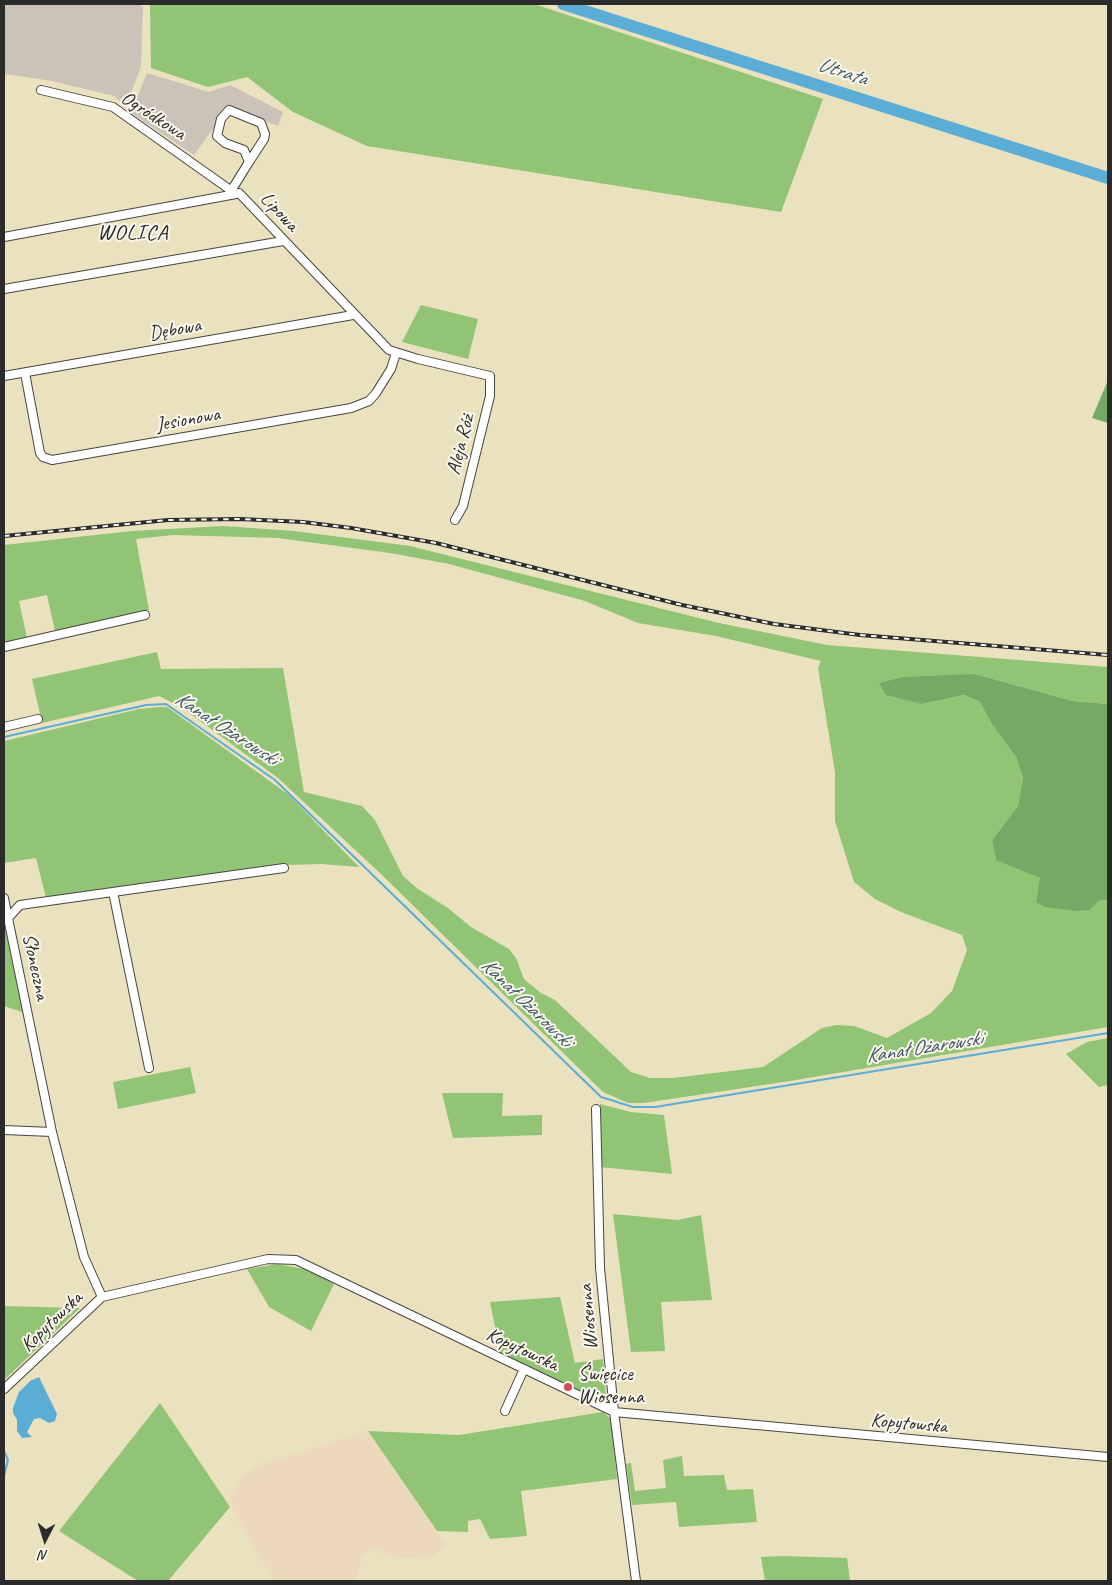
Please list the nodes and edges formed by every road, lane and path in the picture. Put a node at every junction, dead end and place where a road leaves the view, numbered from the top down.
1 (41, 90) dead end
2 (250, 162) junction
3 (234, 192) junction
4 (4, 237) edge
5 (283, 241) junction
6 (4, 290) edge
7 (353, 314) junction
8 (396, 353) junction
9 (25, 373) junction
10 (4, 376) edge
11 (490, 376) joint
12 (455, 520) dead end
13 (145, 615) dead end
14 (4, 647) edge
15 (38, 719) dead end
16 (4, 727) edge
17 (284, 868) dead end
18 (113, 892) junction
19 (4, 898) edge
20 (8, 918) junction
21 (149, 1068) dead end
22 (596, 1109) dead end
23 (4, 1130) edge
24 (52, 1132) junction
25 (102, 1297) junction
26 (524, 1370) junction
27 (4, 1390) edge
28 (505, 1411) dead end
29 (614, 1412) junction
30 (1108, 1457) edge
31 (636, 1581) edge

1 - 3 street, Ogródkowa
2 - 2 street
2 - 3 street
3 - 4 street, Lipowa
3 - 5 street, Lipowa
5 - 6 street
5 - 7 street, Lipowa
7 - 8 street, Lipowa
7 - 9 street, Dębowa
8 - 9 street, Jesionowa
8 - 11 street, Lipowa
9 - 10 street, Dębowa
11 - 12 street, Aleja Róż
13 - 14 street
15 - 16 street
17 - 18 street, Słoneczna
18 - 20 street, Słoneczna
18 - 21 street
19 - 20 street
20 - 24 street, Słoneczna
22 - 29 street, Wiosenna
23 - 24 street
24 - 25 street, Słoneczna
25 - 26 street, Kopytowska
25 - 27 street, Kopytowska
26 - 28 street
26 - 29 street, Kopytowska
29 - 30 street, Kopytowska
29 - 31 street, Wiosenna

